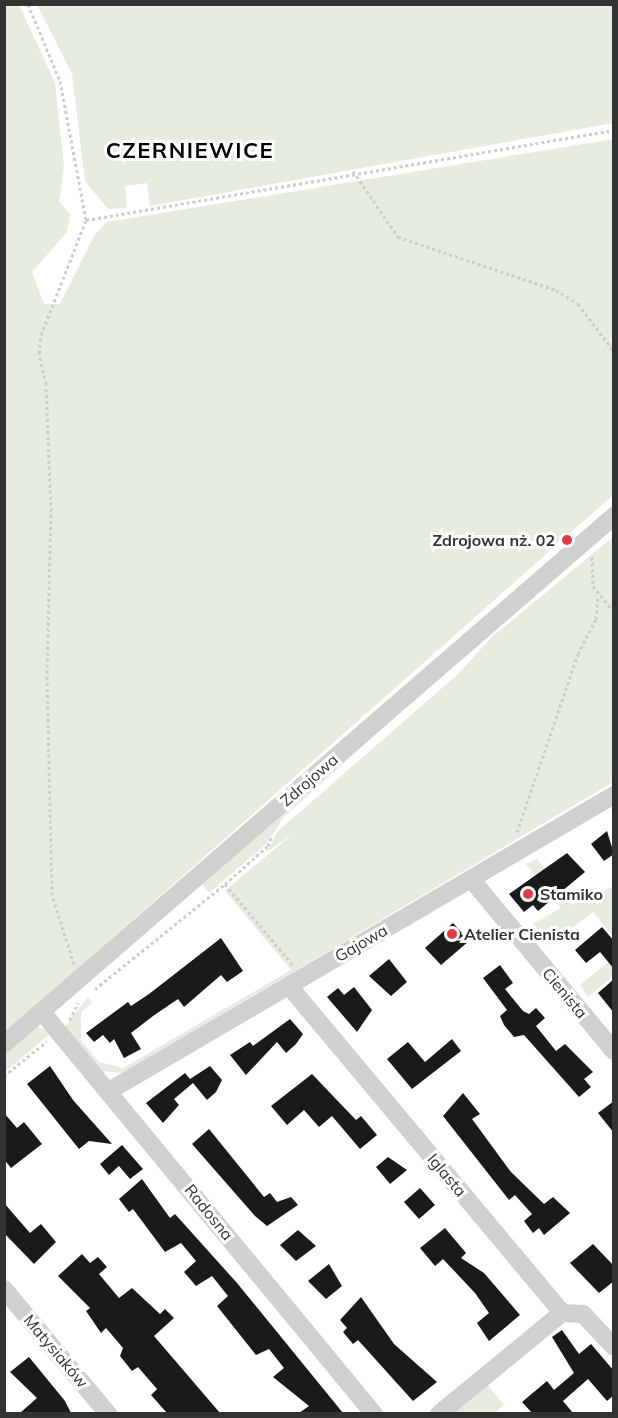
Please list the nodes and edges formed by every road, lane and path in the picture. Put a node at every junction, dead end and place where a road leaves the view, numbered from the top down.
1 (28, 4) edge
2 (614, 130) edge
3 (353, 171) junction
4 (86, 220) junction
5 (614, 351) edge
6 (614, 516) edge
7 (594, 553) dead end
8 (598, 596) junction
9 (614, 612) edge
10 (614, 795) edge
11 (514, 854) junction
12 (471, 879) junction
13 (225, 884) dead end
14 (293, 977) junction
15 (80, 980) junction
16 (42, 1012) junction
17 (4, 1044) edge
18 (614, 1051) edge
19 (109, 1091) junction
20 (4, 1289) edge
21 (562, 1313) junction
22 (614, 1347) edge
23 (108, 1413) edge
24 (374, 1413) edge
25 (439, 1413) edge

1 - 4 path
2 - 3 path
3 - 4 path
3 - 5 path
4 - 15 path
6 - 15 street, Zdrojowa
7 - 8 path
8 - 9 path
8 - 11 path
10 - 11 street, Gajowa
11 - 12 street, Gajowa
12 - 14 street, Gajowa
12 - 18 street, Cienista
13 - 14 path
14 - 19 street, Gajowa
14 - 21 street, Iglasta
15 - 16 street, Zdrojowa
16 - 17 street, Zdrojowa
16 - 19 street, Radosna
19 - 24 street, Radosna
20 - 23 street, Matysiaków
21 - 22 street
21 - 25 street

